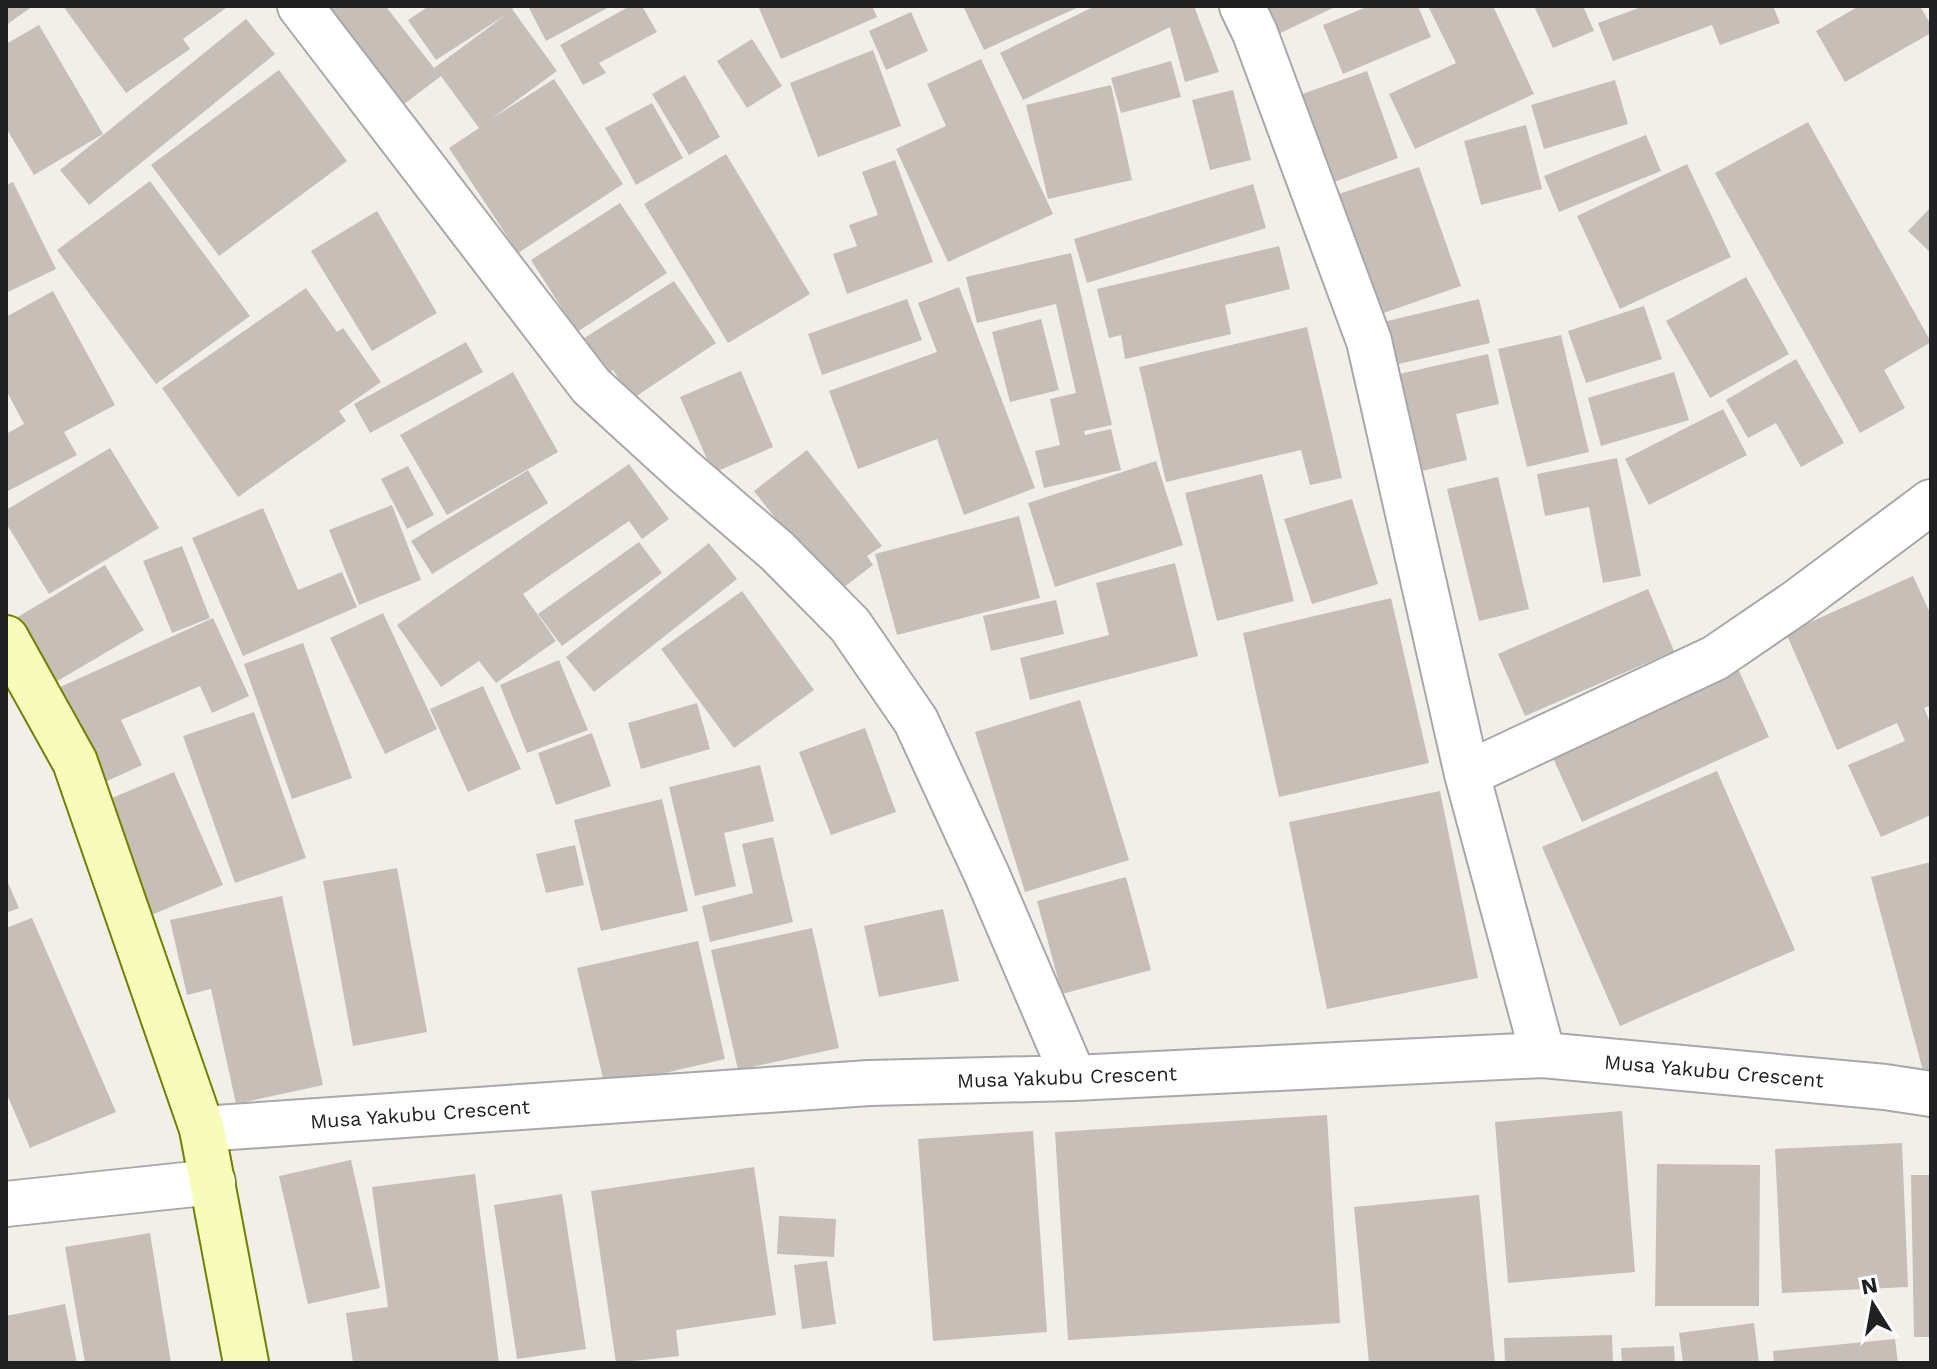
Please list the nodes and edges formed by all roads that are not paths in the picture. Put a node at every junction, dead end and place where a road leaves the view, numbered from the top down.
1 (300, 6) edge
2 (1242, 6) edge
3 (1931, 502) edge
4 (6, 638) edge
5 (1467, 774) junction
6 (1543, 1055) junction
7 (1074, 1078) junction
8 (1931, 1094) edge
9 (202, 1129) junction
10 (213, 1182) junction
11 (6, 1204) edge
12 (246, 1363) edge

1 - 7 street
2 - 5 street
3 - 5 street
4 - 9 street
5 - 6 street
6 - 7 street, Musa Yakubu Crescent
6 - 8 street, Musa Yakubu Crescent
7 - 9 street, Musa Yakubu Crescent
9 - 10 street
10 - 11 street
10 - 12 street

